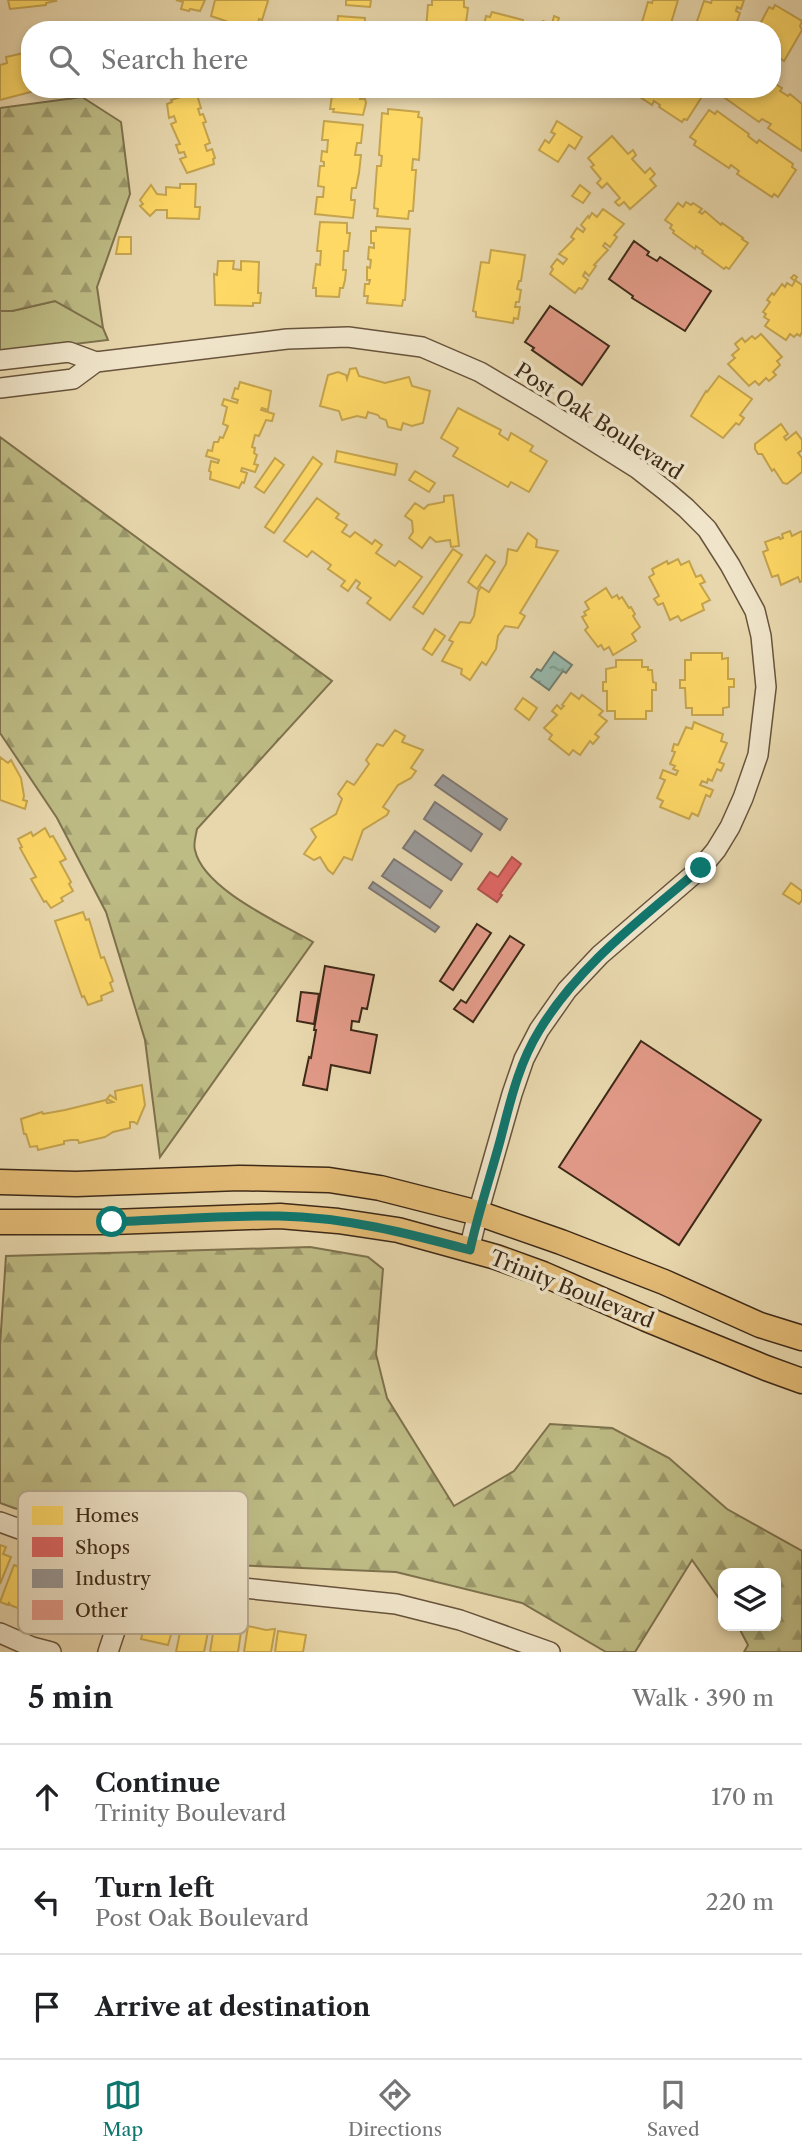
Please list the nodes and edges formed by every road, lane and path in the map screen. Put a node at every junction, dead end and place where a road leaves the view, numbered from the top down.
1 (0, 360) edge
2 (96, 362) junction
3 (0, 388) edge
4 (0, 1182) edge
5 (478, 1213) junction
6 (0, 1223) edge
7 (470, 1250) junction
8 (802, 1338) edge
9 (802, 1381) edge
10 (0, 1522) edge
11 (18, 1529) edge
12 (248, 1588) edge
13 (0, 1633) edge
14 (114, 1634) edge
15 (51, 1652) edge
16 (108, 1652) edge
17 (550, 1652) edge

1 - 2 street, Post Oak Boulevard
2 - 3 street, Post Oak Boulevard
2 - 5 street, Post Oak Boulevard
4 - 5 main road, Trinity Boulevard
5 - 7 street, Post Oak Boulevard
5 - 8 main road, Trinity Boulevard
6 - 7 main road, Trinity Boulevard
7 - 9 main road, Trinity Boulevard
10 - 11 street
12 - 17 street
13 - 15 street
14 - 16 street

